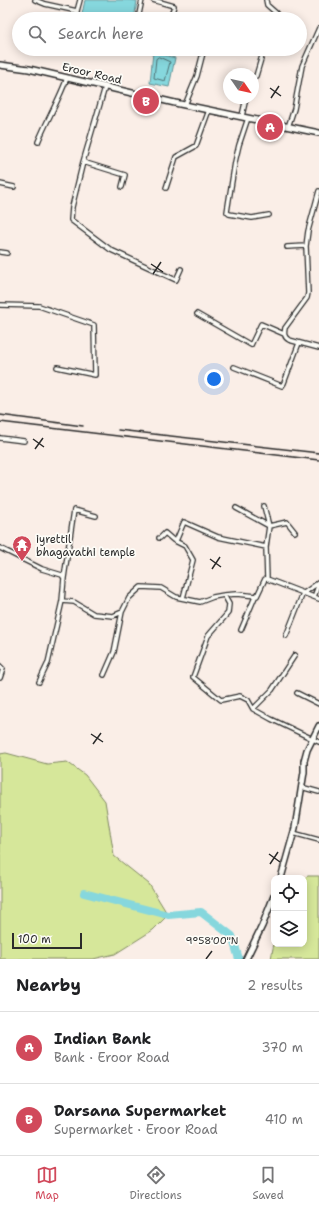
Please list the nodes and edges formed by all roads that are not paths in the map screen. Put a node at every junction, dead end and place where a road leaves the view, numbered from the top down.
1 (35, 0) edge
2 (80, 0) edge
3 (142, 0) edge
4 (153, 0) edge
5 (266, 0) edge
6 (77, 12) joint
7 (139, 12) edge
8 (172, 12) edge
9 (275, 12) edge
10 (319, 28) edge
11 (307, 55) edge
12 (202, 56) edge
13 (262, 56) edge
14 (306, 56) edge
15 (0, 64) edge
16 (258, 68) edge
17 (67, 78) junction
18 (105, 87) junction
19 (245, 104) edge
20 (185, 105) junction
21 (209, 110) junction
22 (242, 116) junction
23 (248, 118) junction
24 (288, 128) junction
25 (319, 133) edge
26 (38, 142) dead end
27 (83, 162) junction
28 (0, 184) edge
29 (14, 187) dead end
30 (122, 187) dead end
31 (166, 188) dead end
32 (319, 191) edge
33 (269, 215) dead end
34 (306, 246) junction
35 (287, 247) dead end
36 (0, 252) edge
37 (7, 253) dead end
38 (181, 269) dead end
39 (0, 306) edge
40 (197, 314) dead end
41 (284, 334) junction
42 (300, 343) junction
43 (319, 348) edge
44 (57, 367) dead end
45 (234, 367) dead end
46 (0, 438) edge
47 (24, 441) dead end
48 (264, 506) dead end
49 (236, 508) dead end
50 (96, 516) dead end
51 (269, 526) junction
52 (295, 532) dead end
53 (158, 538) dead end
54 (176, 541) junction
55 (266, 547) junction
56 (0, 548) edge
57 (64, 578) junction
58 (267, 579) junction
59 (319, 583) edge
60 (303, 593) junction
61 (224, 595) junction
62 (255, 597) junction
63 (314, 597) junction
64 (183, 598) junction
65 (319, 599) edge
66 (62, 601) junction
67 (122, 612) junction
68 (241, 630) dead end
69 (286, 636) dead end
70 (295, 655) dead end
71 (0, 666) edge
72 (104, 675) dead end
73 (0, 678) edge
74 (39, 682) dead end
75 (297, 693) dead end
76 (319, 704) edge
77 (253, 708) junction
78 (319, 726) edge
79 (313, 739) junction
80 (319, 742) edge
81 (301, 787) junction
82 (319, 792) edge
83 (293, 834) junction
84 (319, 840) edge
85 (282, 875) edge
86 (271, 904) edge
87 (246, 959) edge

1 - 6 street
2 - 6 street
3 - 7 street
4 - 8 street
5 - 9 street
10 - 11 street
12 - 20 street
13 - 16 street
14 - 24 street
15 - 17 main road, Eroor Road
17 - 18 main road, Eroor Road
17 - 26 street
18 - 20 main road, Eroor Road
18 - 27 street
19 - 22 street
20 - 21 main road, Eroor Road
21 - 22 main road, Eroor Road
21 - 31 street
22 - 23 main road, Eroor Road
23 - 24 main road, Eroor Road
23 - 33 street
24 - 25 main road, Eroor Road
27 - 30 street
27 - 38 street
28 - 29 street
32 - 34 street
34 - 35 street
34 - 41 street
36 - 37 street
39 - 44 street
40 - 41 street
41 - 42 street
42 - 43 street
42 - 45 street
46 - 47 street
48 - 51 street
49 - 51 street
50 - 57 street
51 - 52 street
51 - 55 street
53 - 54 street
54 - 55 street
54 - 64 street
55 - 58 street
56 - 57 street
57 - 66 street
58 - 60 street
58 - 62 street
59 - 60 street
59 - 63 street
60 - 63 street
60 - 69 street
61 - 62 street
61 - 64 street
61 - 77 street
62 - 68 street
63 - 65 street
64 - 67 street
66 - 67 street
66 - 74 street
67 - 72 street
70 - 77 street
71 - 73 street
75 - 76 street
77 - 79 street
78 - 79 main road
79 - 80 street
79 - 81 main road
81 - 82 street
81 - 83 main road
83 - 84 street
83 - 85 main road
86 - 87 main road

